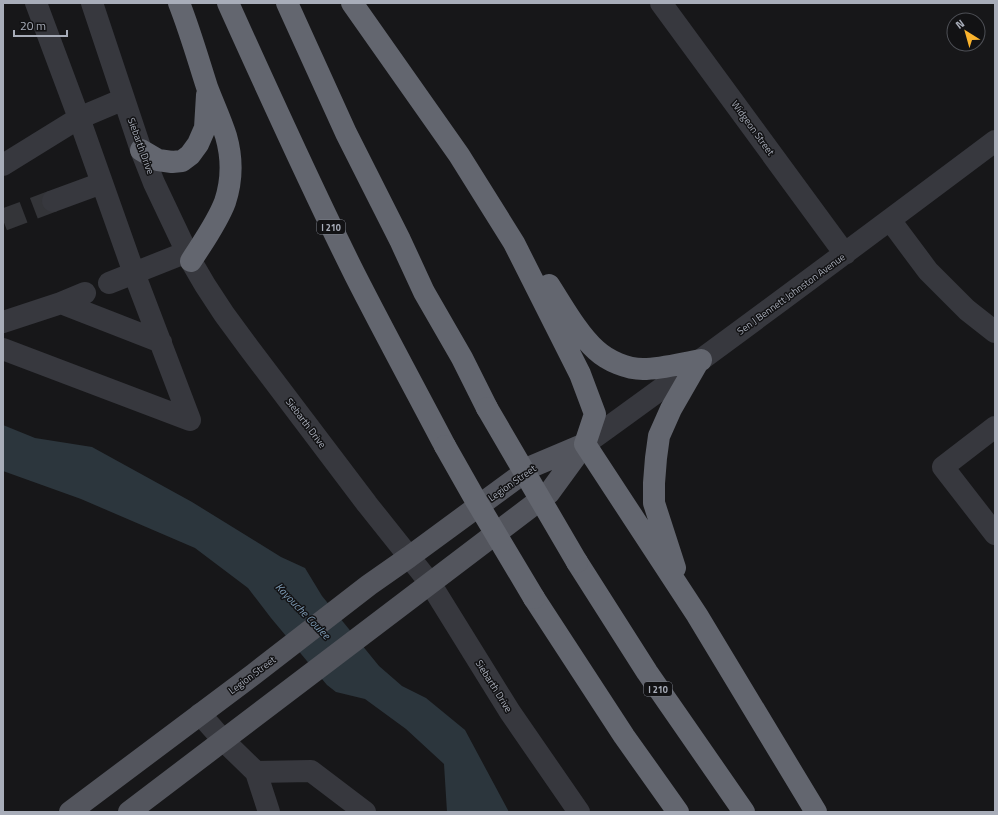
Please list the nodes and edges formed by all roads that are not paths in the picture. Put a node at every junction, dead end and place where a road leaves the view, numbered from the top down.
1 (36, 3) edge
2 (92, 3) edge
3 (179, 3) edge
4 (228, 3) edge
5 (287, 3) edge
6 (352, 3) edge
7 (661, 3) edge
8 (208, 88) junction
9 (124, 99) junction
10 (79, 118) junction
11 (995, 141) edge
12 (141, 150) junction
13 (3, 165) edge
14 (102, 183) junction
15 (53, 201) tunnel mouth
16 (890, 220) junction
17 (514, 243) junction
18 (845, 254) junction
19 (189, 256) junction
20 (134, 273) junction
21 (109, 283) dead end
22 (85, 293) dead end
23 (61, 303) junction
24 (3, 322) edge
25 (995, 332) edge
26 (161, 342) junction
27 (3, 349) edge
28 (700, 361) junction
29 (995, 427) edge
30 (585, 444) junction
31 (995, 534) edge
32 (410, 557) junction
33 (430, 583) junction
34 (696, 615) junction
35 (200, 714) junction
36 (223, 740) junction
37 (256, 772) junction
38 (70, 812) edge
39 (129, 812) edge
40 (269, 812) edge
41 (365, 812) edge
42 (579, 812) edge
43 (678, 812) edge
44 (744, 812) edge
45 (816, 812) edge

1 - 10 street
2 - 9 street, Siebarth Drive
3 - 8 highway
4 - 43 highway, I 210, bridge
5 - 44 highway, I 210, bridge
6 - 17 highway
7 - 18 street, Widgeon Street
8 - 12 highway
8 - 19 highway
9 - 10 street
9 - 12 street, Siebarth Drive
10 - 13 street
10 - 14 street
11 - 16 street, Sen J Bennett Johnston Avenue
12 - 19 street, Siebarth Drive
14 - 15 street
14 - 20 street
16 - 18 street, Sen J Bennett Johnston Avenue
16 - 25 street
17 - 28 highway
17 - 30 highway
18 - 28 street, Sen J Bennett Johnston Avenue
19 - 20 street
19 - 32 street, Siebarth Drive
20 - 21 street
20 - 26 street
22 - 23 street
23 - 24 street
23 - 26 street
26 - 27 street
28 - 30 street, Sen J Bennett Johnston Avenue
28 - 34 highway
29 - 31 street
30 - 32 main road, Legion Street
30 - 33 main road
30 - 34 highway
32 - 33 street, Siebarth Drive
32 - 35 main road, Legion Street
33 - 36 main road
33 - 42 street, Siebarth Drive
34 - 45 highway
35 - 36 street
35 - 38 main road, Legion Street
36 - 37 street
36 - 39 main road
37 - 40 street
37 - 41 street

